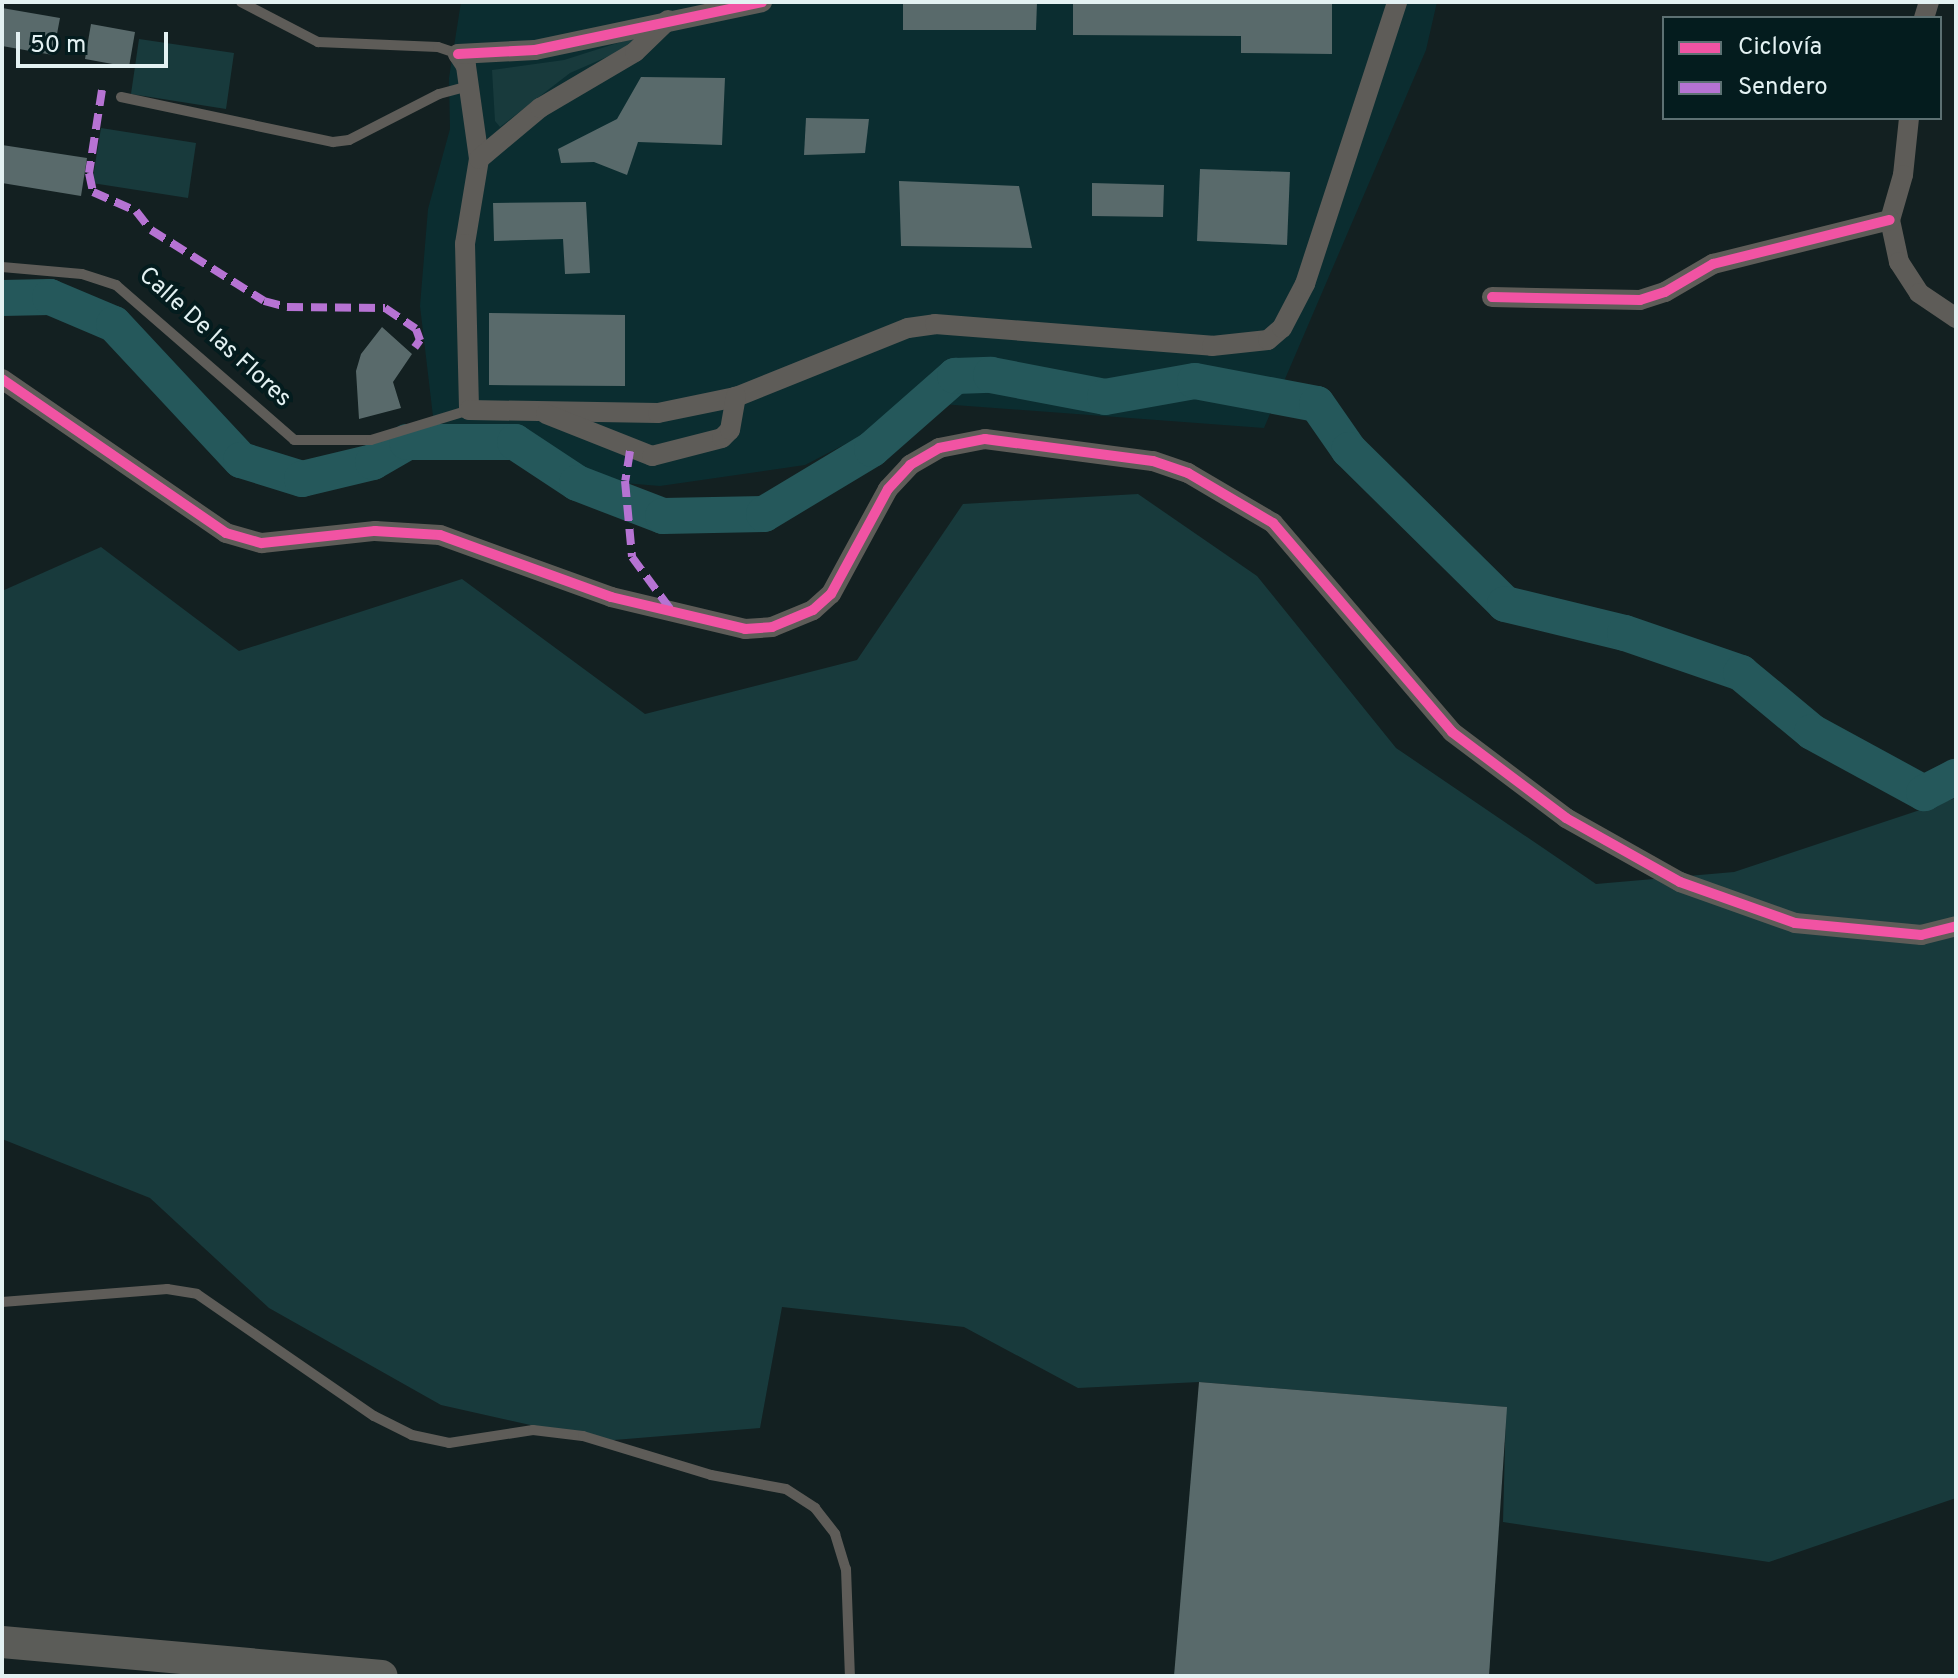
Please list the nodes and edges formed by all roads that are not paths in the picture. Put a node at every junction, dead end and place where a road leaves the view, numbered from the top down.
1 (241, 2) edge
2 (762, 2) edge
3 (1397, 2) edge
4 (668, 20) junction
5 (458, 54) junction
6 (466, 87) junction
7 (121, 97) dead end
8 (1909, 120) edge
9 (479, 159) junction
10 (1890, 220) junction
11 (2, 267) edge
12 (1492, 297) dead end
13 (1956, 318) edge
14 (2, 379) edge
15 (736, 397) junction
16 (531, 408) junction
17 (469, 410) junction
18 (1956, 926) edge
19 (2, 1302) edge
20 (2, 1642) edge
21 (381, 1676) edge
22 (850, 1676) edge

1 - 5 lane
2 - 4 street
3 - 15 street
4 - 5 street
4 - 9 street
5 - 6 street
6 - 7 lane
6 - 9 street
8 - 10 street
9 - 17 street
10 - 12 street
10 - 13 street
11 - 17 lane, Calle De las Flores
14 - 18 street
15 - 16 street
15 - 16 street
16 - 17 street
19 - 22 lane
20 - 21 main road

